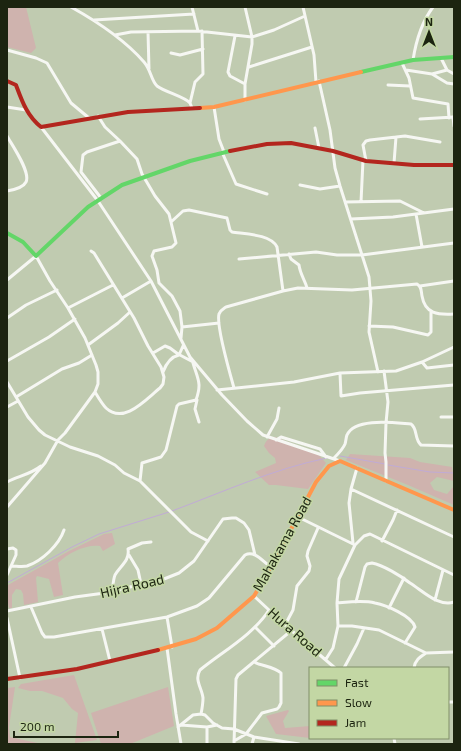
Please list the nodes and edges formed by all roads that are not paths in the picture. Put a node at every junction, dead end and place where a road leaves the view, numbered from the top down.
1 (71, 7) edge
2 (192, 7) edge
3 (245, 7) edge
4 (303, 7) edge
5 (433, 7) edge
6 (194, 14) junction
7 (306, 16) junction
8 (94, 20) junction
9 (200, 31) junction
10 (148, 32) junction
11 (115, 35) junction
12 (235, 36) junction
13 (252, 37) junction
14 (312, 47) junction
15 (7, 50) edge
16 (203, 50) junction
17 (171, 53) dead end
18 (454, 57) edge
19 (441, 58) junction
20 (413, 60) junction
21 (402, 63) junction
22 (248, 67) junction
23 (149, 69) junction
24 (406, 70) junction
25 (447, 70) junction
26 (432, 74) junction
27 (454, 74) edge
28 (7, 81) edge
29 (318, 82) junction
30 (245, 84) junction
31 (454, 84) edge
32 (388, 85) dead end
33 (410, 86) junction
34 (245, 100) junction
35 (190, 103) junction
36 (7, 107) edge
37 (214, 107) junction
38 (192, 108) junction
39 (26, 110) junction
40 (98, 116) junction
41 (452, 117) edge
42 (89, 118) junction
43 (420, 119) dead end
44 (454, 126) edge
45 (41, 127) junction
46 (315, 128) dead end
47 (7, 136) edge
48 (396, 137) junction
49 (120, 141) junction
50 (440, 142) dead end
51 (319, 148) junction
52 (333, 151) junction
53 (223, 152) junction
54 (365, 161) junction
55 (394, 163) junction
56 (454, 165) edge
57 (144, 177) junction
58 (300, 185) dead end
59 (340, 186) junction
60 (7, 191) edge
61 (267, 194) dead end
62 (99, 200) junction
63 (345, 202) junction
64 (361, 202) junction
65 (454, 209) edge
66 (424, 213) junction
67 (416, 214) junction
68 (351, 219) junction
69 (171, 222) junction
70 (7, 233) edge
71 (454, 243) edge
72 (422, 247) junction
73 (91, 251) dead end
74 (289, 254) junction
75 (362, 255) junction
76 (36, 256) junction
77 (278, 256) junction
78 (239, 259) dead end
79 (7, 280) edge
80 (454, 281) edge
81 (151, 282) junction
82 (114, 285) junction
83 (420, 286) junction
84 (307, 288) junction
85 (370, 289) junction
86 (57, 290) junction
87 (283, 291) junction
88 (122, 298) junction
89 (68, 308) junction
90 (130, 312) junction
91 (432, 312) junction
92 (454, 314) edge
93 (7, 318) edge
94 (75, 319) junction
95 (219, 323) junction
96 (369, 326) junction
97 (182, 327) junction
98 (180, 338) junction
99 (88, 345) junction
100 (183, 346) junction
101 (454, 347) edge
102 (153, 353) junction
103 (92, 355) junction
104 (179, 355) junction
105 (7, 361) edge
106 (422, 362) junction
107 (193, 363) junction
108 (198, 365) junction
109 (454, 365) edge
110 (378, 372) junction
111 (384, 372) junction
112 (340, 373) junction
113 (163, 374) junction
114 (7, 382) edge
115 (454, 385) edge
116 (234, 388) junction
117 (217, 390) junction
118 (95, 392) junction
119 (386, 392) junction
120 (197, 396) junction
121 (17, 399) junction
122 (7, 407) edge
123 (279, 408) dead end
124 (441, 417) dead end
125 (454, 417) edge
126 (199, 422) dead end
127 (386, 423) junction
128 (267, 437) junction
129 (58, 440) junction
130 (454, 446) edge
131 (334, 458) junction
132 (340, 461) junction
133 (45, 463) junction
134 (357, 468) junction
135 (140, 481) junction
136 (386, 481) junction
137 (7, 482) edge
138 (351, 489) junction
139 (7, 507) edge
140 (397, 510) junction
141 (454, 510) edge
142 (298, 517) junction
143 (318, 528) junction
144 (64, 530) dead end
145 (454, 537) edge
146 (208, 541) junction
147 (382, 541) junction
148 (151, 542) dead end
149 (354, 544) junction
150 (7, 549) edge
151 (129, 555) junction
152 (255, 555) junction
153 (11, 566) junction
154 (271, 567) junction
155 (443, 570) junction
156 (454, 575) edge
157 (7, 576) edge
158 (404, 578) junction
159 (140, 584) junction
160 (112, 592) junction
161 (254, 596) junction
162 (435, 600) junction
163 (356, 602) junction
164 (454, 602) edge
165 (337, 603) junction
166 (31, 607) junction
167 (389, 608) junction
168 (269, 610) junction
169 (7, 611) edge
170 (167, 617) junction
171 (7, 618) edge
172 (285, 625) junction
173 (338, 626) junction
174 (255, 627) junction
175 (364, 628) junction
176 (102, 629) junction
177 (292, 630) junction
178 (405, 643) junction
179 (274, 646) junction
180 (172, 647) junction
181 (167, 648) junction
182 (454, 652) edge
183 (426, 653) junction
184 (326, 659) junction
185 (110, 661) junction
186 (254, 662) junction
187 (334, 667) edge
188 (345, 667) edge
189 (414, 667) edge
190 (20, 678) junction
191 (7, 679) edge
192 (200, 714) junction
193 (217, 725) junction
194 (179, 726) junction
195 (207, 728) junction
196 (234, 729) junction
197 (246, 734) junction
198 (254, 737) junction
199 (234, 742) edge
200 (181, 744) edge
201 (207, 744) edge
202 (252, 744) edge
203 (299, 744) edge

1 - 8 street
2 - 6 street
3 - 13 street
4 - 7 street
5 - 20 street
6 - 8 street
6 - 9 street
7 - 13 street
7 - 14 street
8 - 11 street
9 - 10 street
9 - 12 street
9 - 16 street
10 - 11 street
10 - 23 street
11 - 23 street
12 - 13 street
12 - 30 street
13 - 22 street
14 - 22 street
14 - 29 street
15 - 42 street
16 - 17 street
16 - 35 street
18 - 19 street
19 - 20 street
19 - 25 street
20 - 21 street
21 - 24 street
21 - 29 street
22 - 30 street
23 - 35 street
24 - 26 street
24 - 33 street
25 - 26 street
25 - 27 street
26 - 31 street
28 - 39 street
29 - 34 street
29 - 52 street
30 - 34 street
32 - 33 street
33 - 41 street
34 - 37 street
35 - 38 street
36 - 39 street
37 - 38 street
37 - 53 street
38 - 40 street
39 - 45 street
40 - 42 street
40 - 49 street
41 - 43 street
41 - 44 street
42 - 45 street
45 - 62 street
46 - 51 street
47 - 60 street
48 - 50 street
48 - 54 street
48 - 55 street
49 - 57 street
49 - 62 street
51 - 52 street
51 - 53 street
52 - 54 street
52 - 59 street
53 - 57 street
53 - 61 street
54 - 55 street
54 - 64 street
55 - 56 street
57 - 62 street
57 - 69 street
58 - 59 street
59 - 63 street
62 - 76 street
62 - 81 street
63 - 64 street
63 - 68 street
64 - 66 street
65 - 66 street
66 - 67 street
67 - 68 street
67 - 72 street
68 - 75 street
69 - 77 street
69 - 97 street
70 - 76 street
71 - 72 street
72 - 75 street
73 - 82 street
74 - 75 street
74 - 77 street
74 - 84 street
75 - 85 street
76 - 79 street
76 - 86 street
77 - 78 street
77 - 87 street
80 - 83 street
81 - 88 street
81 - 98 street
82 - 88 street
82 - 89 street
83 - 85 street
83 - 91 street
84 - 85 street
84 - 87 street
85 - 96 street
86 - 89 street
86 - 93 street
87 - 95 street
88 - 90 street
89 - 94 street
90 - 99 street
90 - 102 street
91 - 92 street
91 - 96 street
94 - 99 street
94 - 105 street
95 - 97 street
95 - 116 street
96 - 110 street
97 - 98 street
98 - 100 street
99 - 103 street
100 - 104 street
100 - 108 street
101 - 106 street
102 - 104 street
102 - 113 street
103 - 118 street
103 - 121 street
104 - 107 street
104 - 113 street
106 - 109 street
106 - 111 street
107 - 108 street
107 - 120 street
108 - 117 street
110 - 111 street
110 - 112 street
111 - 119 street
112 - 116 street
112 - 119 street
113 - 118 street
114 - 121 street
115 - 119 street
116 - 117 street
117 - 128 street
118 - 129 street
119 - 127 street
120 - 126 street
120 - 135 street
121 - 122 street
121 - 129 street
123 - 128 street
124 - 125 street
127 - 130 street
127 - 131 street
127 - 136 street
128 - 131 street
129 - 133 street
129 - 135 street
131 - 132 street
132 - 134 street
132 - 142 street, Mahakama Road
133 - 137 street
133 - 139 street
134 - 136 street
134 - 138 street
135 - 146 street
136 - 141 street
138 - 140 street
138 - 149 street
140 - 145 street
140 - 147 street
142 - 143 street
142 - 154 street, Mahakama Road
143 - 149 street
143 - 172 street
144 - 153 street
146 - 152 street, Hijra Road
146 - 159 street, Hijra Road
147 - 149 street
147 - 155 street
148 - 151 street
149 - 165 street
150 - 153 street
151 - 159 street
151 - 160 street
152 - 154 street
152 - 170 street
153 - 157 street
154 - 161 street, Mahakama Road
155 - 156 street
155 - 162 street
158 - 162 street
158 - 163 street
158 - 167 street
159 - 160 street, Hijra Road
160 - 166 street, Hijra Road
161 - 168 street, Hura Road
161 - 180 street, Mahakama Road
162 - 164 street
163 - 165 street
163 - 167 street
165 - 173 street
166 - 169 street, Hijra Road
166 - 176 street
167 - 178 street
168 - 172 street, Hura Road
168 - 174 street
170 - 176 street
170 - 180 street
171 - 190 street
172 - 177 street, Hura Road
173 - 175 street
173 - 184 street
174 - 179 street
174 - 192 street
175 - 178 street
175 - 188 street
176 - 185 street
177 - 179 street
177 - 184 street, Hura Road
178 - 183 street
179 - 186 street
180 - 181 street, Mahakama Road
181 - 185 street, Mahakama Road
181 - 194 street
182 - 183 street
183 - 189 street
184 - 187 street, Hura Road
185 - 190 street, Mahakama Road
186 - 196 street
186 - 197 street
190 - 191 street, Mahakama Road
192 - 193 street
192 - 194 street
193 - 195 street
193 - 196 street
194 - 195 street
194 - 200 street
195 - 201 street
196 - 197 street
196 - 199 street
197 - 198 street
197 - 199 street
198 - 202 street
198 - 203 street

